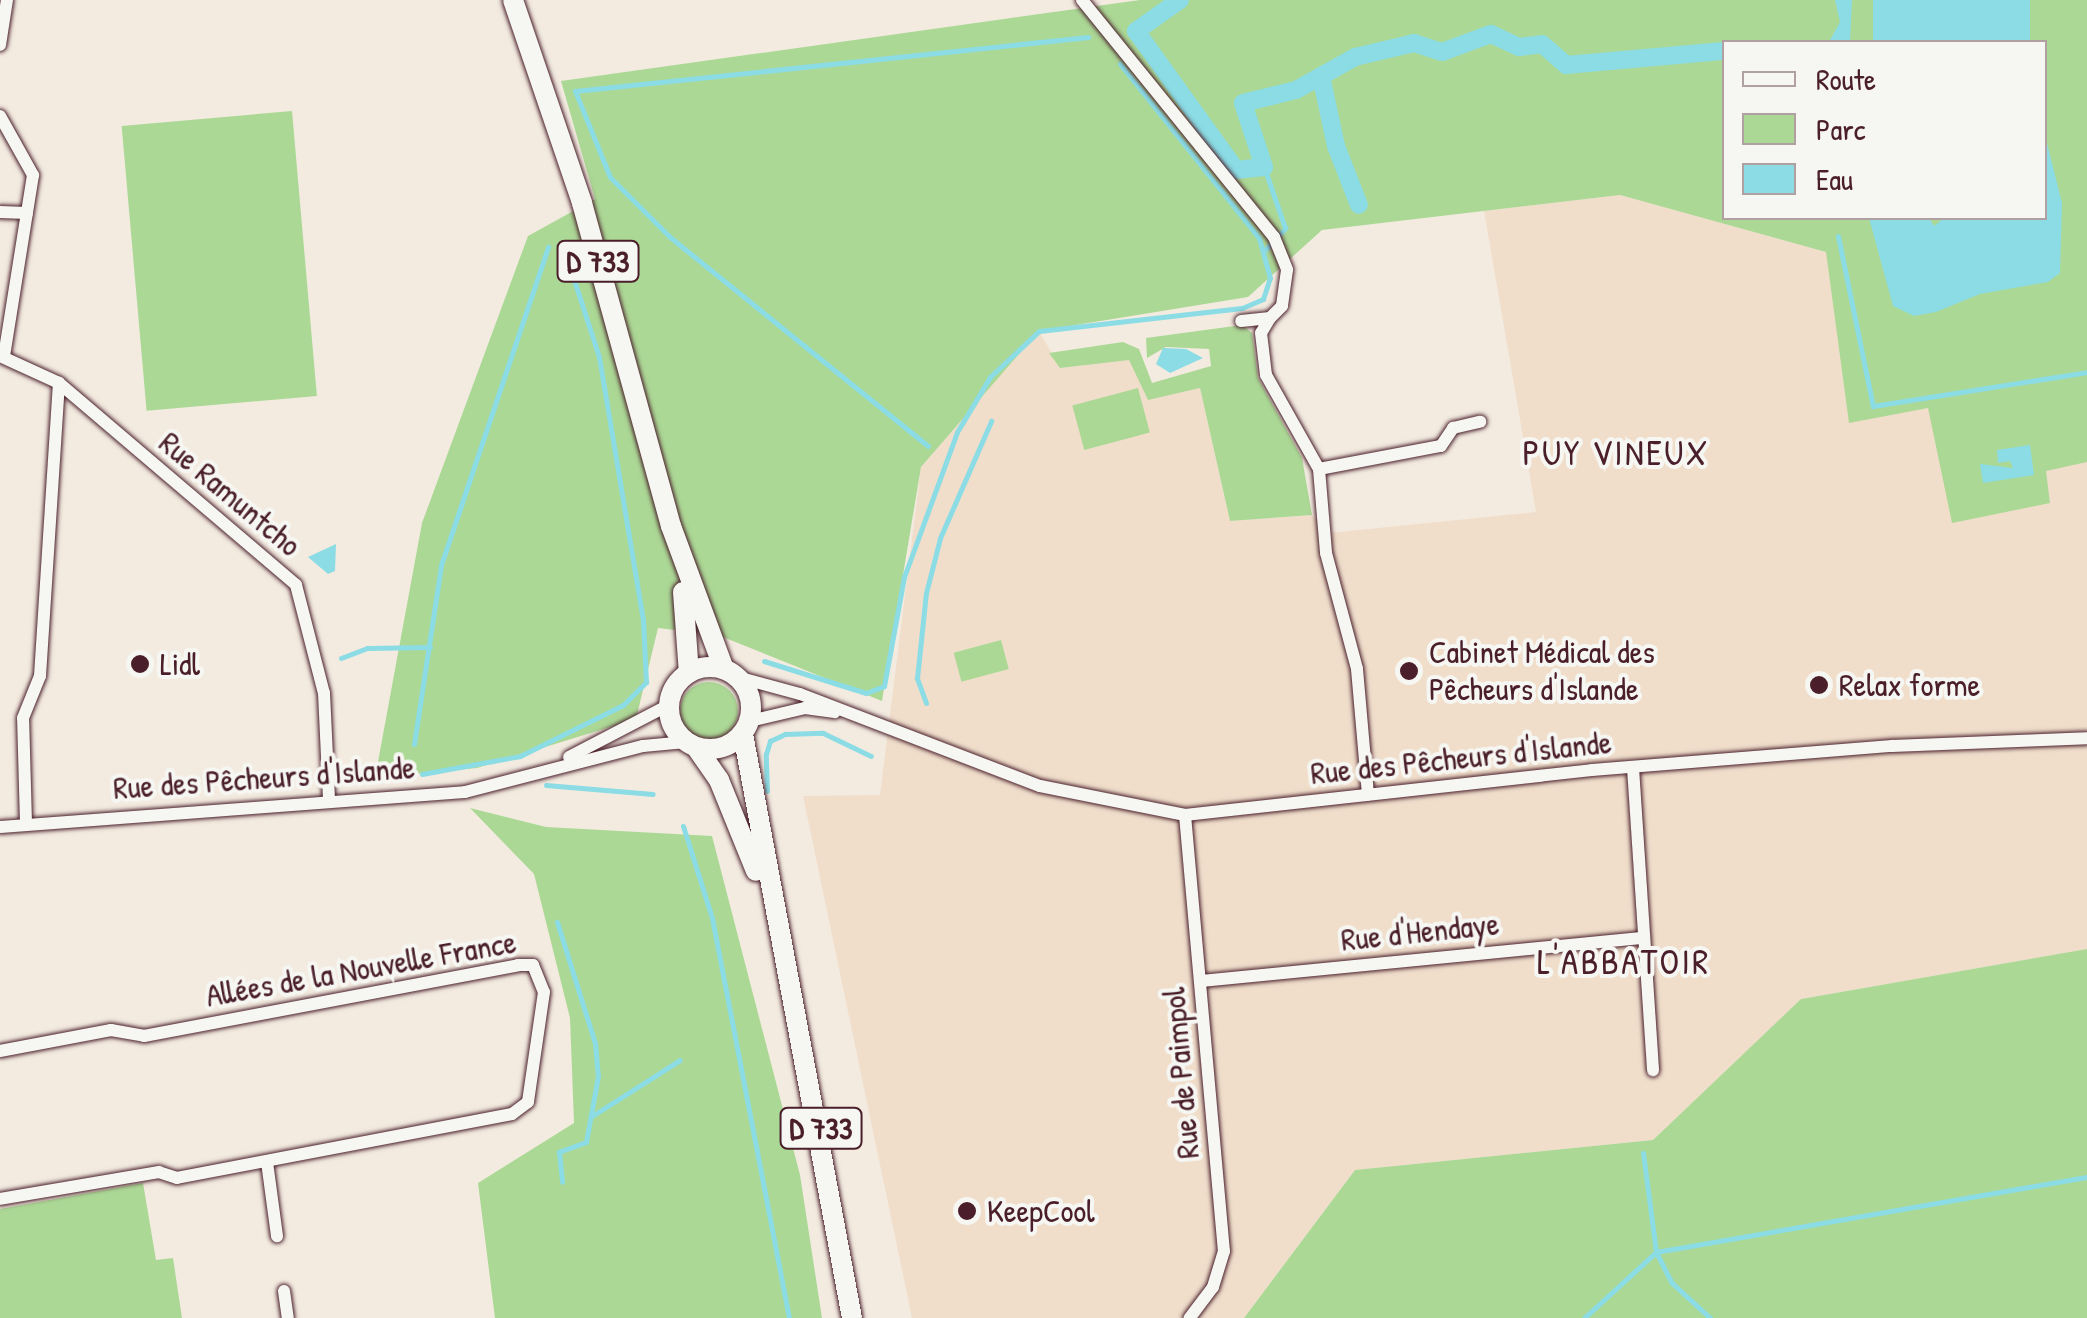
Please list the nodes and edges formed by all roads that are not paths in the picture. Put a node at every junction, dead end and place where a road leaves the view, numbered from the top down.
1 (7, 0) edge
2 (513, 0) edge
3 (1082, 0) edge
4 (0, 46) edge
5 (0, 116) edge
6 (0, 212) edge
7 (27, 213) junction
8 (1270, 318) junction
9 (1241, 321) dead end
10 (2, 356) edge
11 (59, 384) junction
12 (1480, 422) dead end
13 (1319, 469) junction
14 (672, 526) junction
15 (689, 673) junction
16 (731, 673) junction
17 (669, 705) junction
18 (857, 714) junction
19 (746, 727) junction
20 (2087, 738) edge
21 (691, 745) junction
22 (1634, 768) junction
23 (530, 774) junction
24 (1368, 794) junction
25 (329, 800) junction
26 (1185, 815) junction
27 (26, 824) junction
28 (0, 826) edge
29 (1644, 938) junction
30 (780, 940) junction
31 (1202, 981) junction
32 (0, 1051) edge
33 (1653, 1070) dead end
34 (267, 1162) junction
35 (0, 1199) edge
36 (277, 1236) dead end
37 (284, 1291) dead end
38 (288, 1318) edge
39 (852, 1318) edge
40 (1190, 1318) edge

1 - 4 street
2 - 14 main road, D 733
3 - 8 street
5 - 7 street
6 - 7 street
7 - 10 street
8 - 9 street
8 - 13 street
10 - 11 street, Rue Ramuntcho
11 - 25 street, Rue Ramuntcho
11 - 27 street
12 - 13 street
13 - 24 street
14 - 15 main road, D 733
14 - 16 main road, D 733
15 - 16 main road
15 - 17 main road
16 - 18 street, Rue des Pêcheurs d'Islande
16 - 19 main road
17 - 21 main road
17 - 23 street, Rue des Pêcheurs d'Islande
18 - 19 street, Rue des Pêcheurs d'Islande
18 - 26 street, Rue des Pêcheurs d'Islande
19 - 21 main road
19 - 30 main road, D 733
20 - 22 street, Rue des Pêcheurs d'Islande
21 - 23 street, Rue des Pêcheurs d'Islande
21 - 30 main road, D 733
22 - 24 street, Rue des Pêcheurs d'Islande
22 - 29 street
23 - 25 street, Rue des Pêcheurs d'Islande
24 - 26 street, Rue des Pêcheurs d'Islande
25 - 27 street, Rue des Pêcheurs d'Islande
26 - 31 street, Rue de Paimpol
27 - 28 street, Rue des Pêcheurs d'Islande
29 - 31 street, Rue d'Hendaye
29 - 33 street
30 - 39 main road, D 733
31 - 40 street, Rue de Paimpol
32 - 34 street, Allées de la Nouvelle France
34 - 35 street, Allées de la Nouvelle France
34 - 36 street
37 - 38 street

